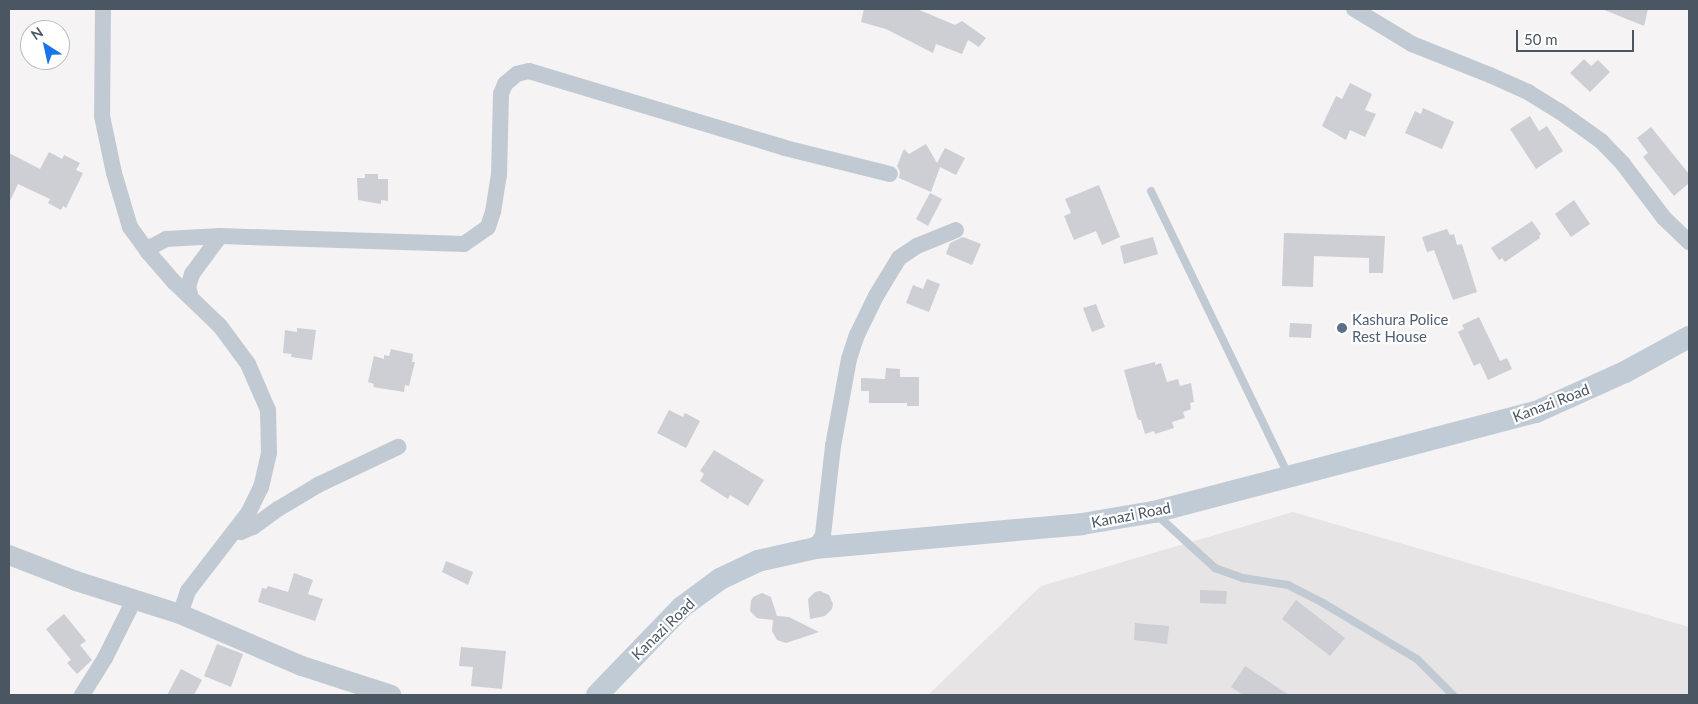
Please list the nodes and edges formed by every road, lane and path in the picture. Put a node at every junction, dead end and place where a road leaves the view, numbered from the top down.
1 (103, 9) edge
2 (1354, 9) edge
3 (890, 174) dead end
4 (1152, 191) dead end
5 (956, 230) dead end
6 (220, 236) junction
7 (1689, 242) edge
8 (148, 252) junction
9 (190, 294) junction
10 (1689, 337) edge
11 (398, 448) dead end
12 (1289, 476) junction
13 (1154, 512) junction
14 (236, 531) junction
15 (815, 548) junction
16 (9, 554) edge
17 (134, 600) junction
18 (180, 614) junction
19 (82, 695) edge
20 (391, 695) edge
21 (597, 695) edge
22 (1453, 695) edge

1 - 8 street
2 - 7 street
3 - 6 street
4 - 12 lane
5 - 15 street
6 - 8 street
6 - 9 street
8 - 9 street
9 - 14 street
10 - 12 main road, Kanazi Road
11 - 14 street
12 - 13 main road, Kanazi Road
13 - 15 main road, Kanazi Road
13 - 22 lane
14 - 18 street
15 - 21 main road, Kanazi Road
16 - 17 street
17 - 18 street
17 - 19 street
18 - 20 street

